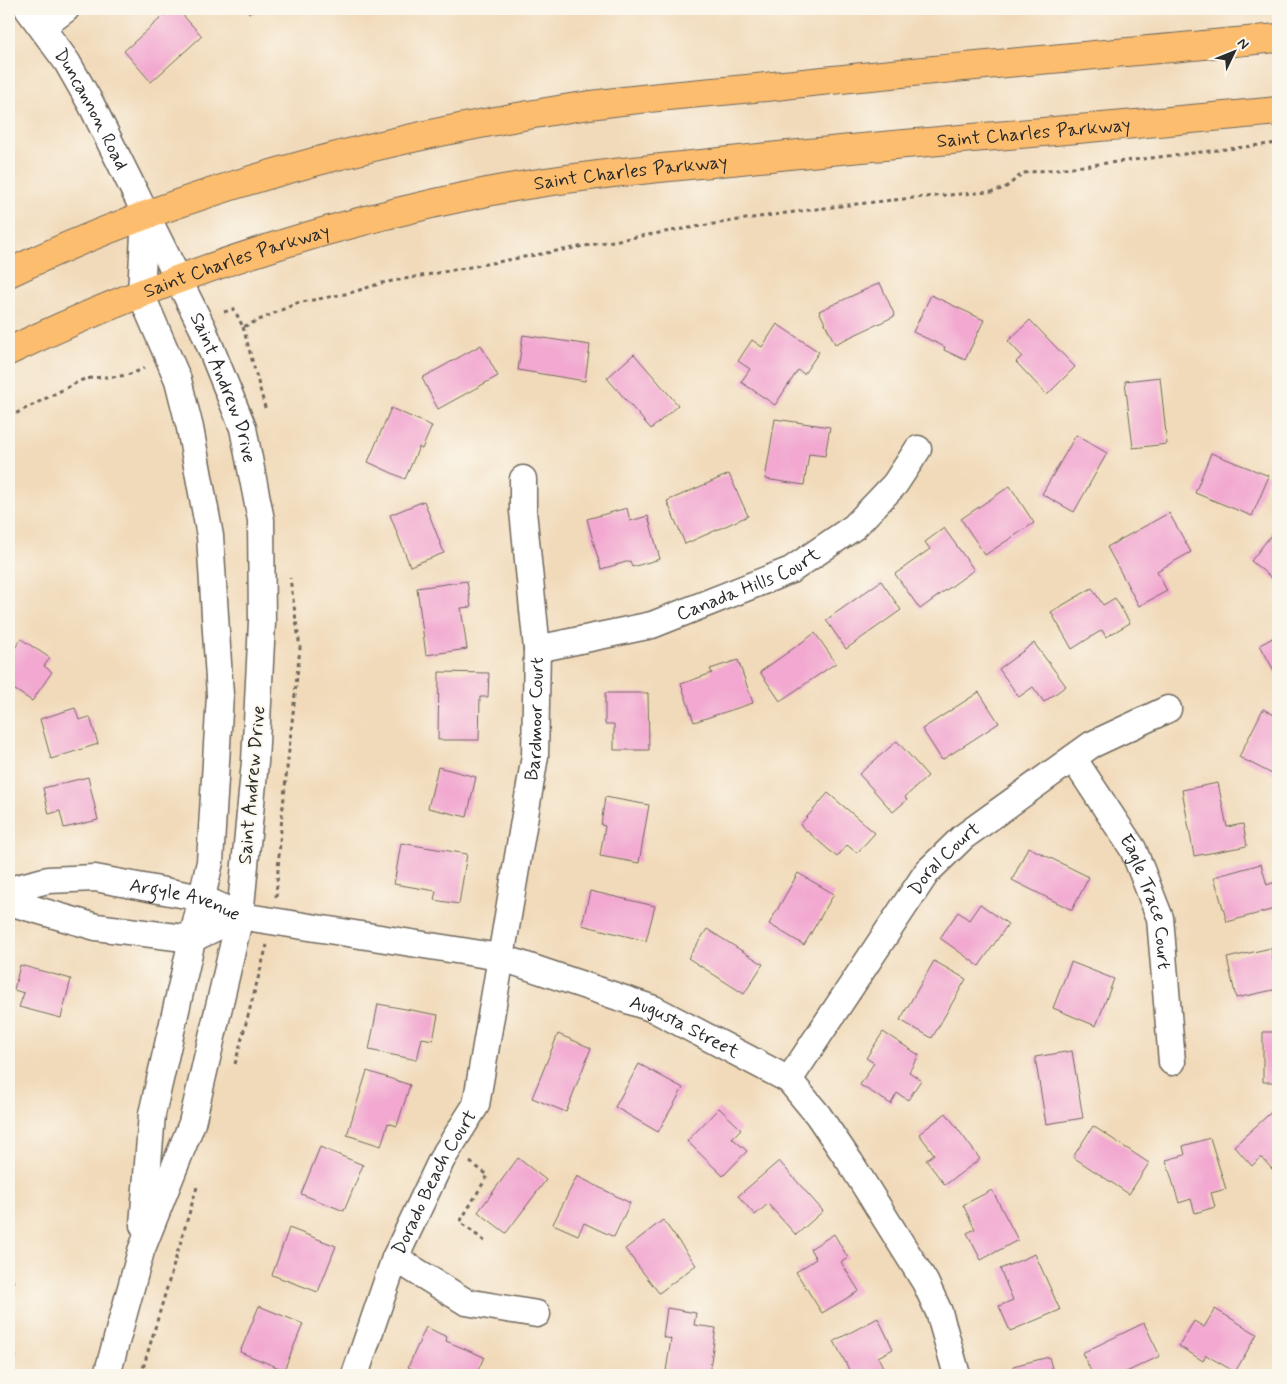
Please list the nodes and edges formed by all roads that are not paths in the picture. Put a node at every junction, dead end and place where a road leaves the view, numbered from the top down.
1 (66, 9) edge
2 (35, 18) edge
3 (1278, 38) edge
4 (1278, 111) edge
5 (145, 214) junction
6 (9, 273) edge
7 (178, 279) junction
8 (141, 294) junction
9 (9, 351) edge
10 (918, 449) dead end
11 (523, 479) dead end
12 (538, 648) junction
13 (1168, 709) dead end
14 (1073, 758) junction
15 (9, 890) edge
16 (202, 898) junction
17 (9, 902) edge
18 (240, 916) junction
19 (192, 939) junction
20 (500, 957) junction
21 (1172, 1062) dead end
22 (789, 1080) junction
23 (141, 1251) junction
24 (395, 1258) junction
25 (536, 1314) dead end
26 (107, 1375) edge
27 (355, 1375) edge
28 (957, 1375) edge

1 - 2 street
2 - 5 street, Duncannon Road
3 - 5 main road
4 - 7 main road, Saint Charles Parkway
5 - 6 main road
5 - 7 street, Saint Andrew Drive
5 - 8 street, Saint Andrew Drive
7 - 8 main road, Saint Charles Parkway
7 - 18 street, Saint Andrew Drive
8 - 9 main road, Saint Charles Parkway
8 - 16 street, Saint Andrew Drive
10 - 12 street, Canada Hills Court
11 - 12 street, Bardmoor Court
12 - 20 street, Bardmoor Court
13 - 14 street, Doral Court
14 - 21 street, Eagle Trace Court
14 - 22 street, Doral Court
15 - 16 street, Argyle Avenue
16 - 18 street, Argyle Avenue
16 - 19 street, Saint Andrew Drive
17 - 19 street, Argyle Avenue
18 - 19 street, Argyle Avenue
18 - 20 street, Augusta Street
18 - 23 street, Saint Andrew Drive
19 - 23 street, Saint Andrew Drive
20 - 22 street, Augusta Street
20 - 24 street, Dorado Beach Court
22 - 28 street, Augusta Street
23 - 26 street, Saint Andrew Drive
24 - 25 street
24 - 27 street, Dorado Beach Court

